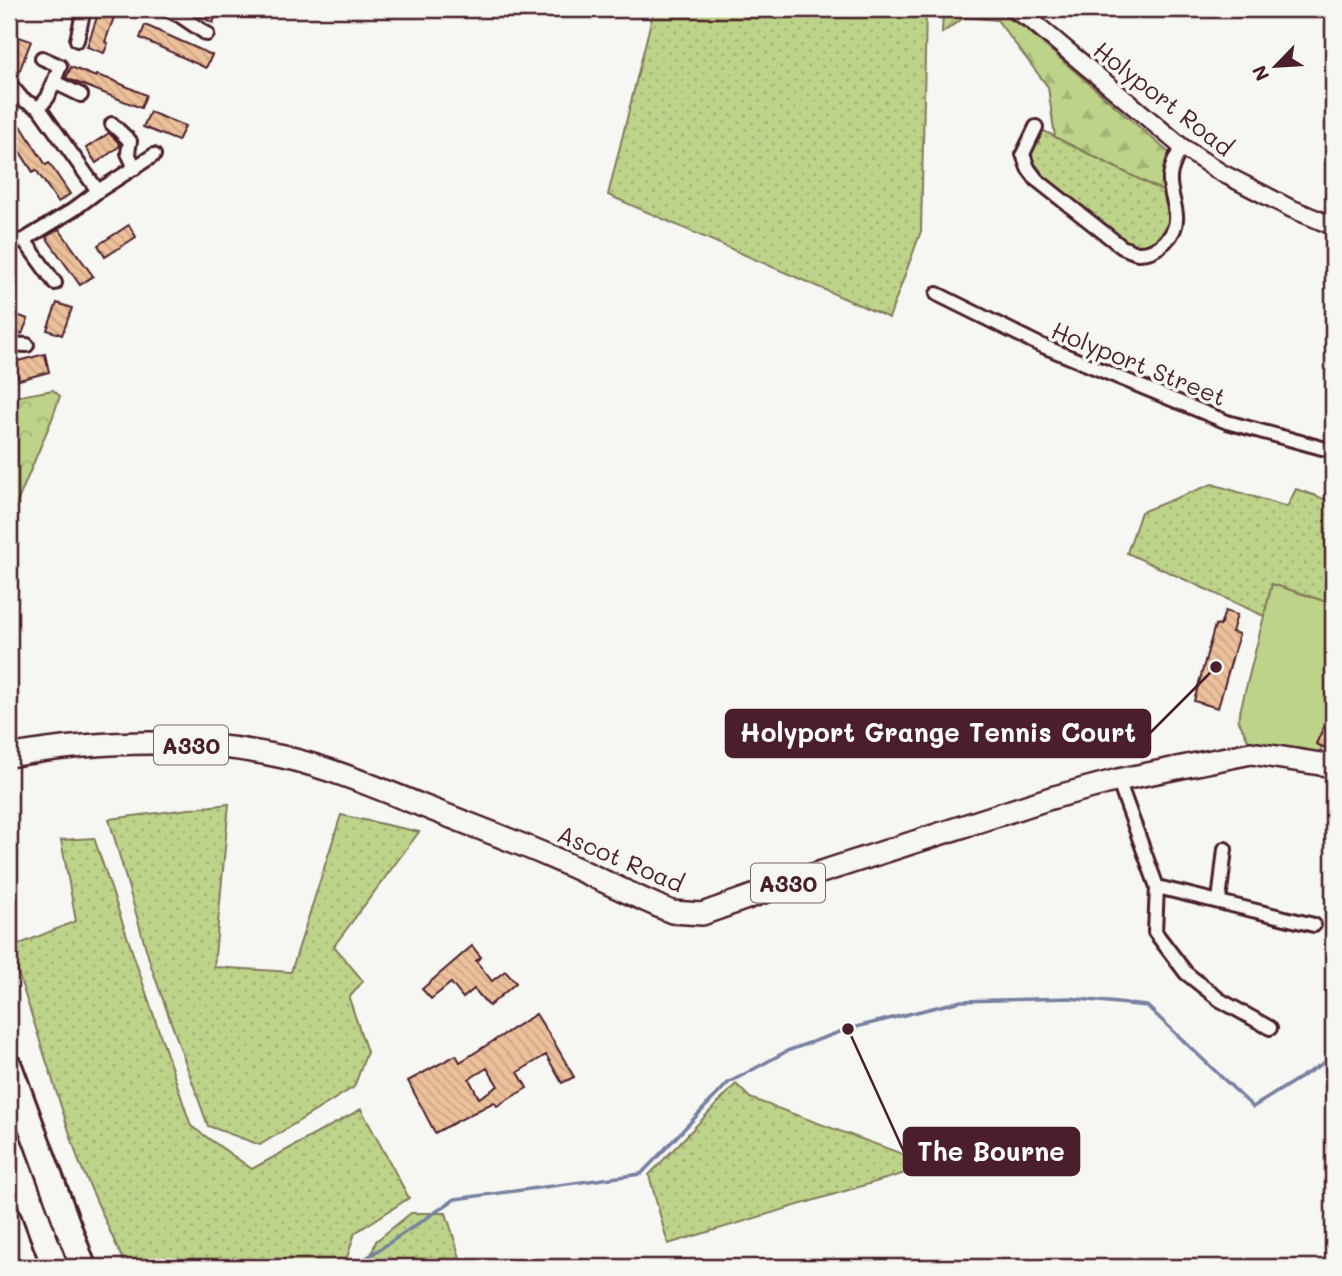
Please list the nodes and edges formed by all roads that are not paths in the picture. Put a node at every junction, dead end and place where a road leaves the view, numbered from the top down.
1 (84, 9) edge
2 (166, 9) edge
3 (1013, 9) edge
4 (181, 12) edge
5 (207, 34) dead end
6 (77, 40) dead end
7 (43, 58) dead end
8 (54, 82) junction
9 (9, 83) edge
10 (81, 95) dead end
11 (39, 108) junction
12 (112, 124) dead end
13 (1036, 127) dead end
14 (1182, 147) junction
15 (154, 155) dead end
16 (135, 168) junction
17 (98, 191) junction
18 (1333, 226) edge
19 (24, 240) junction
20 (9, 242) edge
21 (55, 283) dead end
22 (937, 294) dead end
23 (9, 344) edge
24 (27, 345) dead end
25 (1333, 451) edge
26 (9, 756) edge
27 (1333, 766) edge
28 (1118, 780) junction
29 (1225, 849) dead end
30 (1157, 887) junction
31 (1219, 901) junction
32 (1314, 925) dead end
33 (1270, 1028) dead end
34 (9, 1066) edge
35 (9, 1144) edge
36 (9, 1173) edge
37 (59, 1202) junction
38 (41, 1267) edge
39 (55, 1267) edge
40 (83, 1267) edge
41 (96, 1267) edge

1 - 6 street
2 - 4 street
3 - 14 street, Holyport Road
4 - 5 street
7 - 8 street
8 - 10 street
8 - 11 street
9 - 11 street
11 - 17 street
12 - 16 street
13 - 14 street
14 - 18 street, Holyport Road
15 - 16 street
16 - 17 street
17 - 19 street
19 - 20 street
19 - 21 street
22 - 25 street, Holyport Street
23 - 24 street
26 - 28 main road, Ascot Road / A330
27 - 28 main road, Ascot Road / A330
28 - 30 street
29 - 31 street
30 - 31 street
30 - 33 street
31 - 32 street
34 - 37 highway
35 - 39 highway
36 - 38 highway
37 - 40 highway
37 - 41 highway

